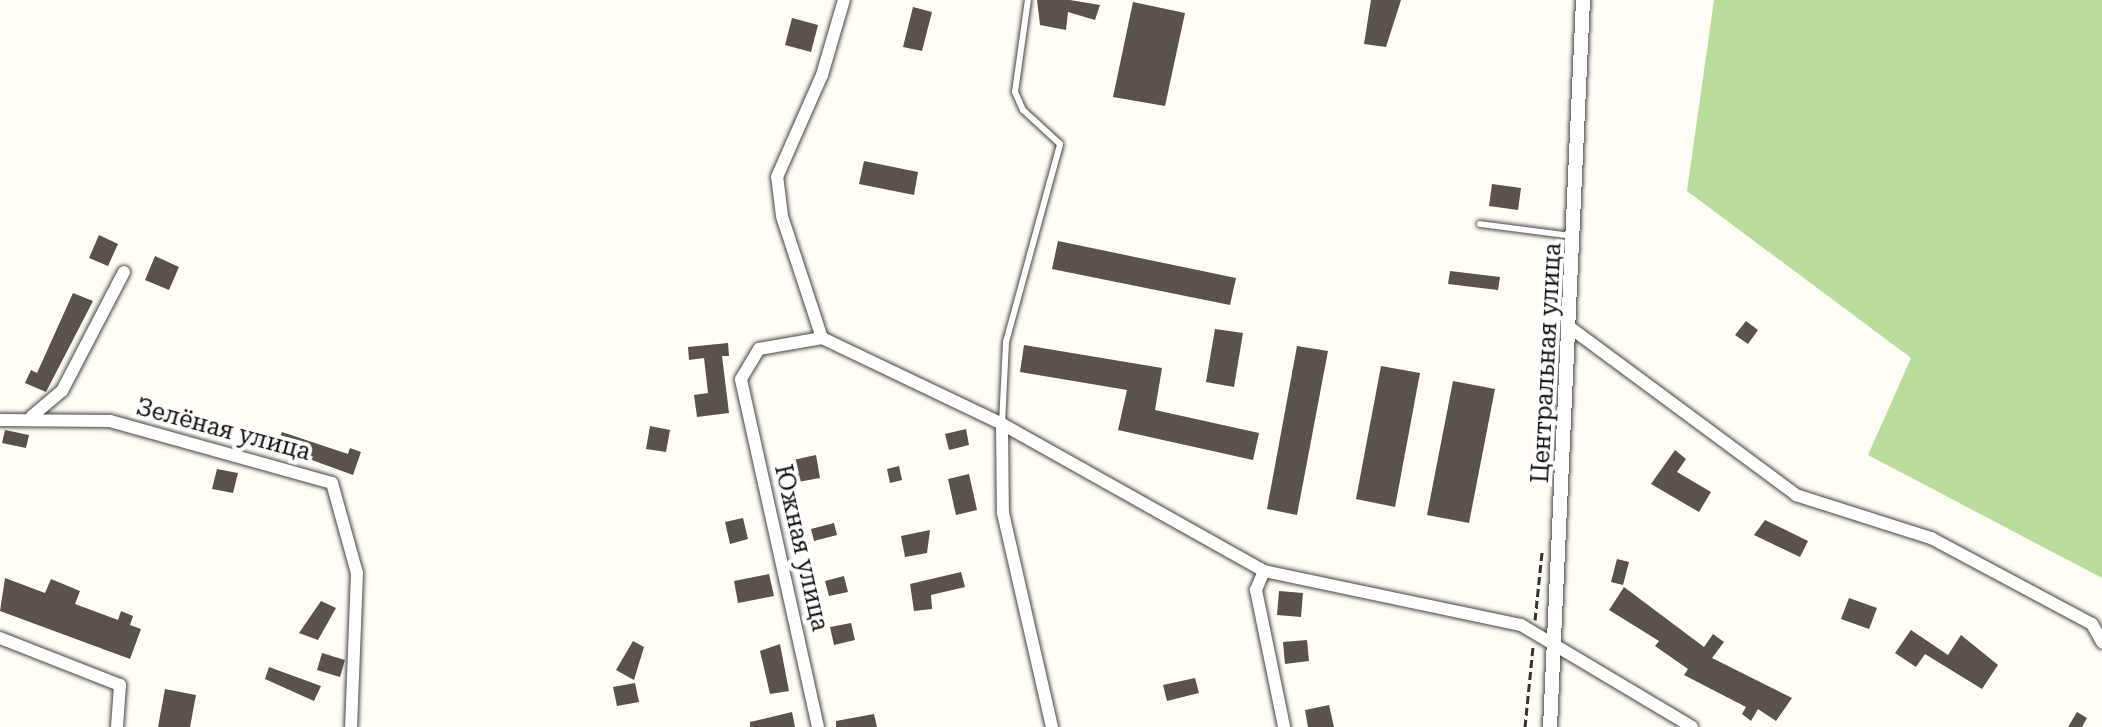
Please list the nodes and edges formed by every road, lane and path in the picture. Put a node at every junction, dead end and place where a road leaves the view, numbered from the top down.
1 (844, 0) edge
2 (1028, 0) edge
3 (1583, 0) edge
4 (1480, 224) dead end
5 (1575, 236) junction
6 (124, 272) dead end
7 (1572, 329) junction
8 (822, 338) junction
9 (32, 416) junction
10 (0, 420) edge
11 (1002, 424) junction
12 (1264, 571) junction
13 (0, 638) edge
14 (1555, 639) junction
15 (2102, 642) edge
16 (117, 727) edge
17 (351, 727) edge
18 (818, 727) edge
19 (1052, 727) edge
20 (1284, 727) edge
21 (1550, 727) edge
22 (1692, 727) edge

1 - 8 street
2 - 11 lane
3 - 5 street, Центральная улица
4 - 5 lane
5 - 7 street, Центральная улица
6 - 9 street
7 - 14 street, Центральная улица
7 - 15 street
8 - 11 street
8 - 18 street, Южная улица
9 - 10 street, Зелёная улица
9 - 17 street, Зелёная улица
11 - 12 street
11 - 19 street
12 - 14 street
12 - 20 street
13 - 16 street
14 - 21 street, Центральная улица
14 - 22 street

